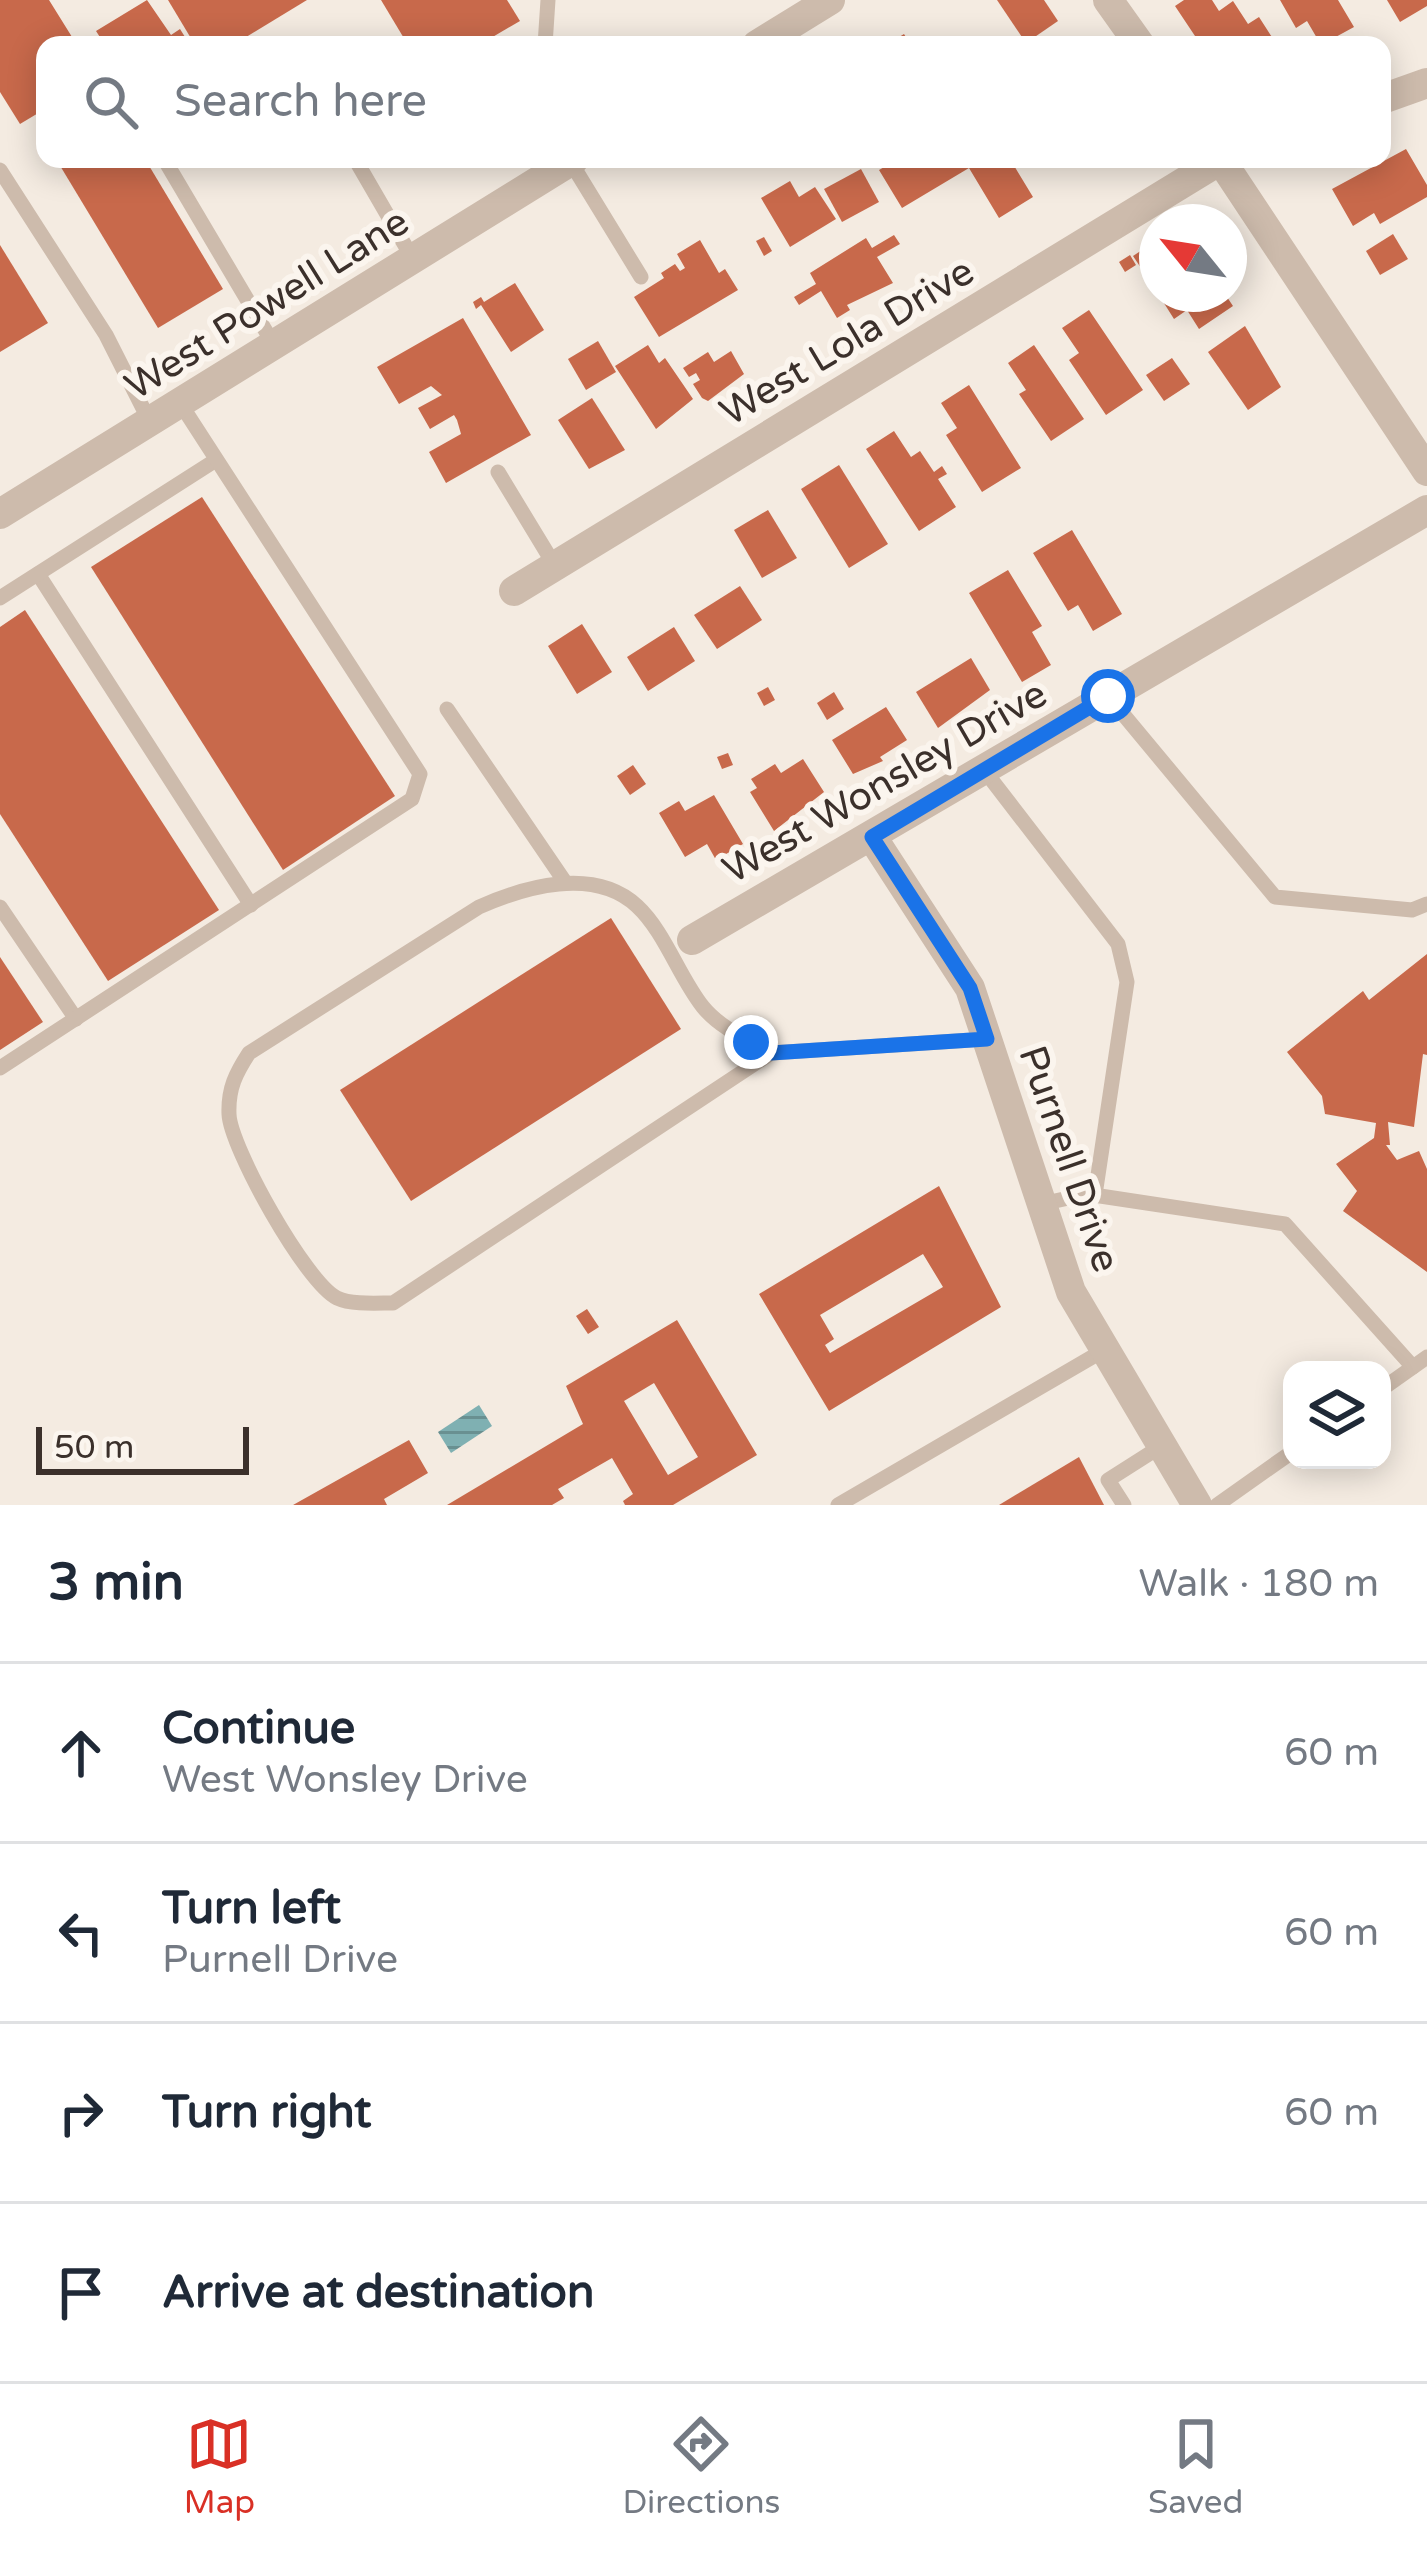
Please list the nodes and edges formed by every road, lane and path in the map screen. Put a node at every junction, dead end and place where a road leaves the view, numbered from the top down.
1 (548, 0) edge
2 (830, 0) edge
3 (1108, 0) edge
4 (546, 36) edge
5 (772, 36) edge
6 (1134, 36) edge
7 (1427, 83) edge
8 (1391, 96) edge
9 (169, 168) edge
10 (360, 168) edge
11 (559, 168) edge
12 (577, 168) edge
13 (1206, 168) edge
14 (1227, 168) edge
15 (0, 170) edge
16 (413, 259) junction
17 (640, 278) dead end
18 (274, 345) junction
19 (180, 403) junction
20 (151, 422) junction
21 (216, 460) junction
22 (1427, 471) edge
23 (498, 472) dead end
24 (1427, 510) edge
25 (0, 514) edge
26 (555, 566) junction
27 (38, 574) junction
28 (514, 591) dead end
29 (0, 598) edge
30 (1108, 696) junction
31 (448, 709) dead end
32 (984, 770) junction
33 (872, 837) junction
34 (565, 882) junction
35 (1427, 904) edge
36 (250, 905) junction
37 (0, 907) edge
38 (692, 940) dead end
39 (76, 1019) junction
40 (987, 1039) junction
41 (771, 1053) junction
42 (0, 1068) edge
43 (1094, 1196) junction
44 (1042, 1204) junction
45 (1106, 1349) junction
46 (1420, 1362) edge
47 (1391, 1383) edge
48 (1163, 1444) junction
49 (1283, 1458) edge
50 (838, 1505) edge
51 (1124, 1505) edge
52 (1197, 1505) edge
53 (1217, 1505) edge

1 - 4 lane
2 - 5 street
3 - 6 street
7 - 8 street
9 - 18 lane
10 - 16 lane
11 - 16 street, West Powell Lane
12 - 17 lane
13 - 26 street, West Lola Drive
14 - 22 street
15 - 20 lane
16 - 18 street, West Powell Lane
18 - 19 street, West Powell Lane
19 - 20 street, West Powell Lane
19 - 21 lane
20 - 25 street, West Powell Lane
21 - 27 lane
21 - 36 lane
23 - 26 lane
24 - 30 street, West Wonsley Drive
26 - 28 street, West Lola Drive
27 - 29 lane
27 - 36 lane
30 - 32 street, West Wonsley Drive
30 - 35 lane
31 - 34 lane
32 - 33 street, West Wonsley Drive
32 - 43 lane
33 - 38 street, West Wonsley Drive
33 - 40 street, Purnell Drive
34 - 41 lane
34 - 41 lane
36 - 39 lane
37 - 39 lane
39 - 42 lane
40 - 41 lane
40 - 44 street, Purnell Drive
43 - 44 lane
43 - 46 lane
44 - 45 street, Purnell Drive
45 - 48 street, Purnell Drive
45 - 50 lane
46 - 47 lane
48 - 51 lane
48 - 52 street, Purnell Drive
49 - 53 lane

